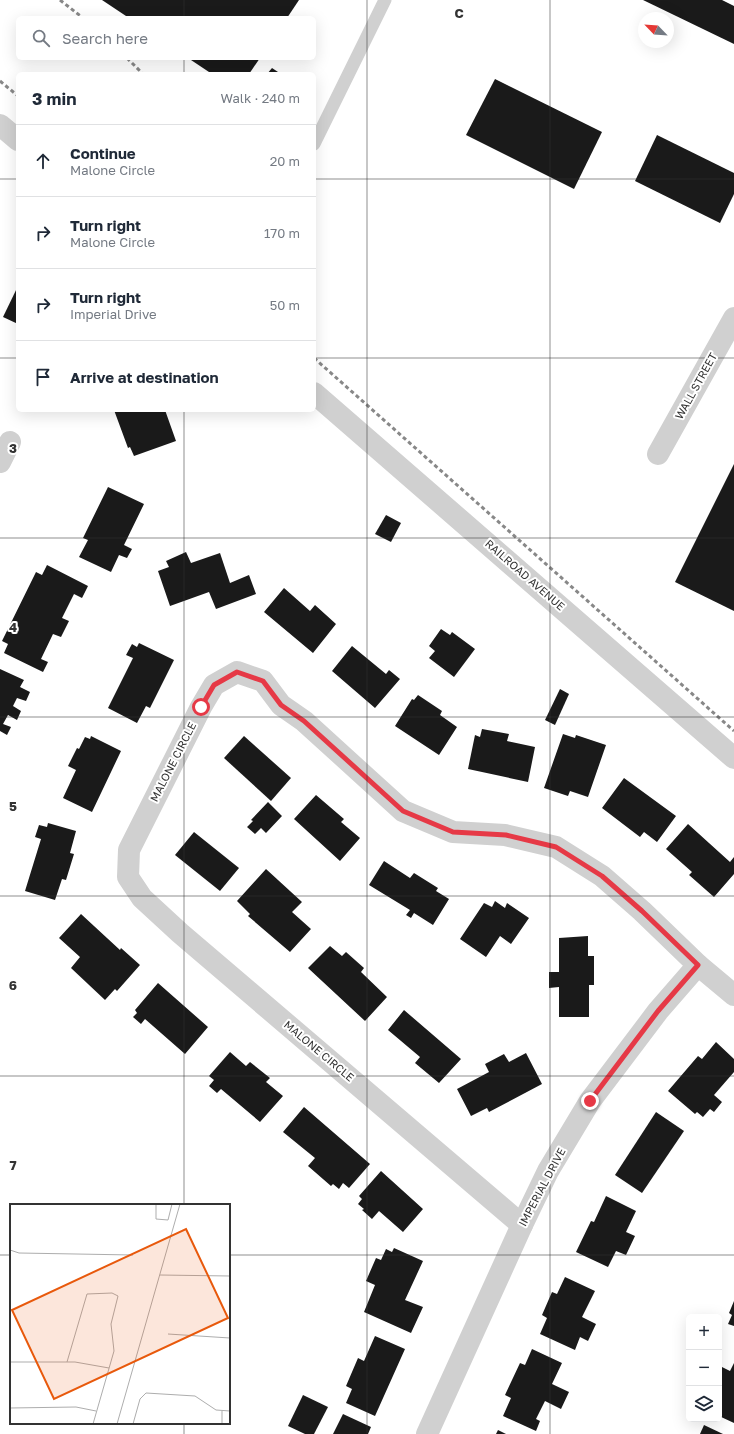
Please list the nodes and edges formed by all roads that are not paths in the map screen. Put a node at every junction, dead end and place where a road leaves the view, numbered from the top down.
1 (385, 0) edge
2 (0, 125) edge
3 (16, 138) edge
4 (316, 140) edge
5 (734, 318) edge
6 (316, 394) edge
7 (10, 442) dead end
8 (658, 454) dead end
9 (0, 462) edge
10 (734, 758) edge
11 (698, 965) junction
12 (734, 995) edge
13 (522, 1225) junction
14 (427, 1434) edge

1 - 4 lane
2 - 3 street
5 - 8 street, WALL STREET
6 - 10 street, RAILROAD AVENUE
7 - 9 street
11 - 12 street, MALONE CIRCLE
11 - 13 street, IMPERIAL DRIVE
11 - 13 street, MALONE CIRCLE
13 - 14 street, IMPERIAL DRIVE

